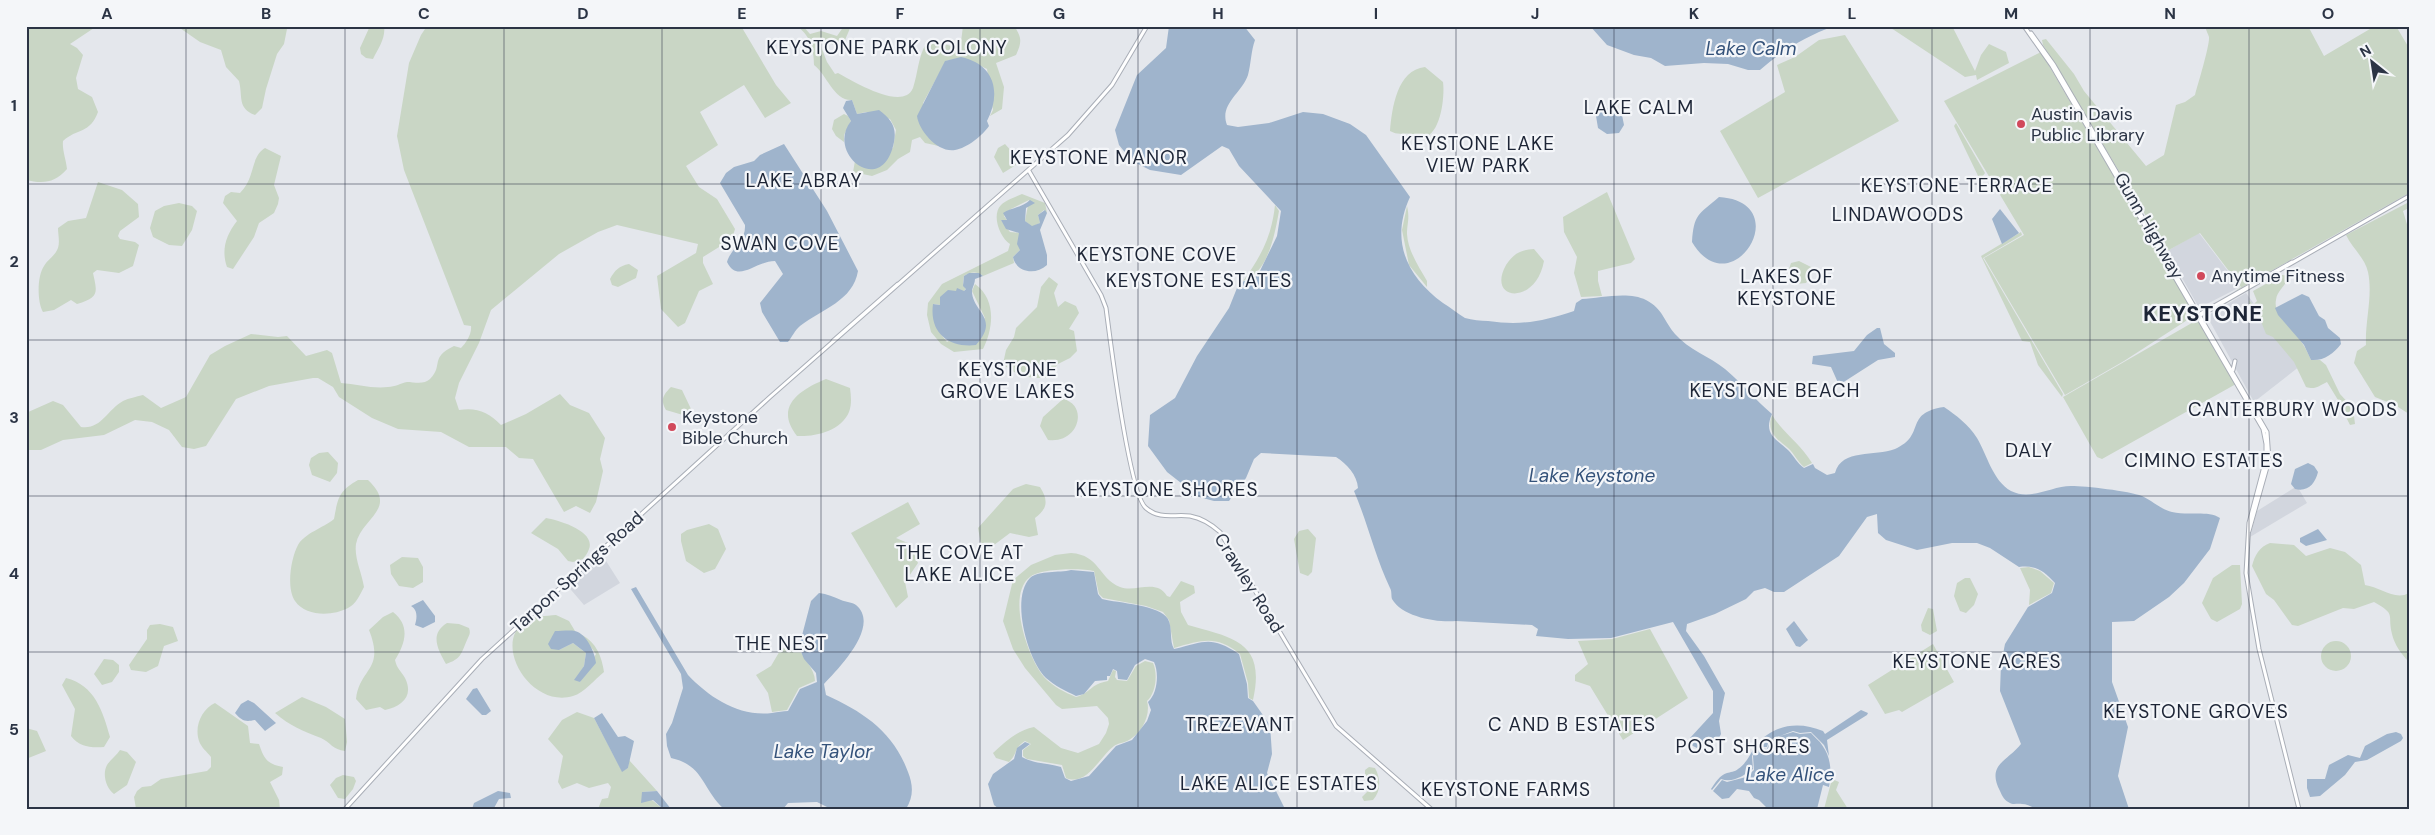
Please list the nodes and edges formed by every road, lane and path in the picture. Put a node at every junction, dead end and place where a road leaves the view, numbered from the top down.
1 (1147, 26) edge
2 (2025, 26) edge
3 (1029, 171) junction
4 (2409, 196) edge
5 (2307, 255) junction
6 (2206, 312) junction
7 (2200, 315) junction
8 (2204, 321) junction
9 (2235, 361) dead end
10 (2233, 371) junction
11 (2246, 546) junction
12 (345, 809) edge
13 (1431, 809) edge
14 (2299, 809) edge

1 - 3 main road, Tarpon Springs Road
2 - 7 main road, Gunn Highway
3 - 12 main road, Tarpon Springs Road
3 - 13 main road, Crawley Road
4 - 5 main road
5 - 6 main road
5 - 7 main road
6 - 7 main road
6 - 8 main road
7 - 8 main road, Gunn Highway
7 - 11 main road, Gunn Highway
8 - 10 main road, Gunn Highway
9 - 10 main road
10 - 11 main road, Gunn Highway
11 - 14 main road, Gunn Highway

